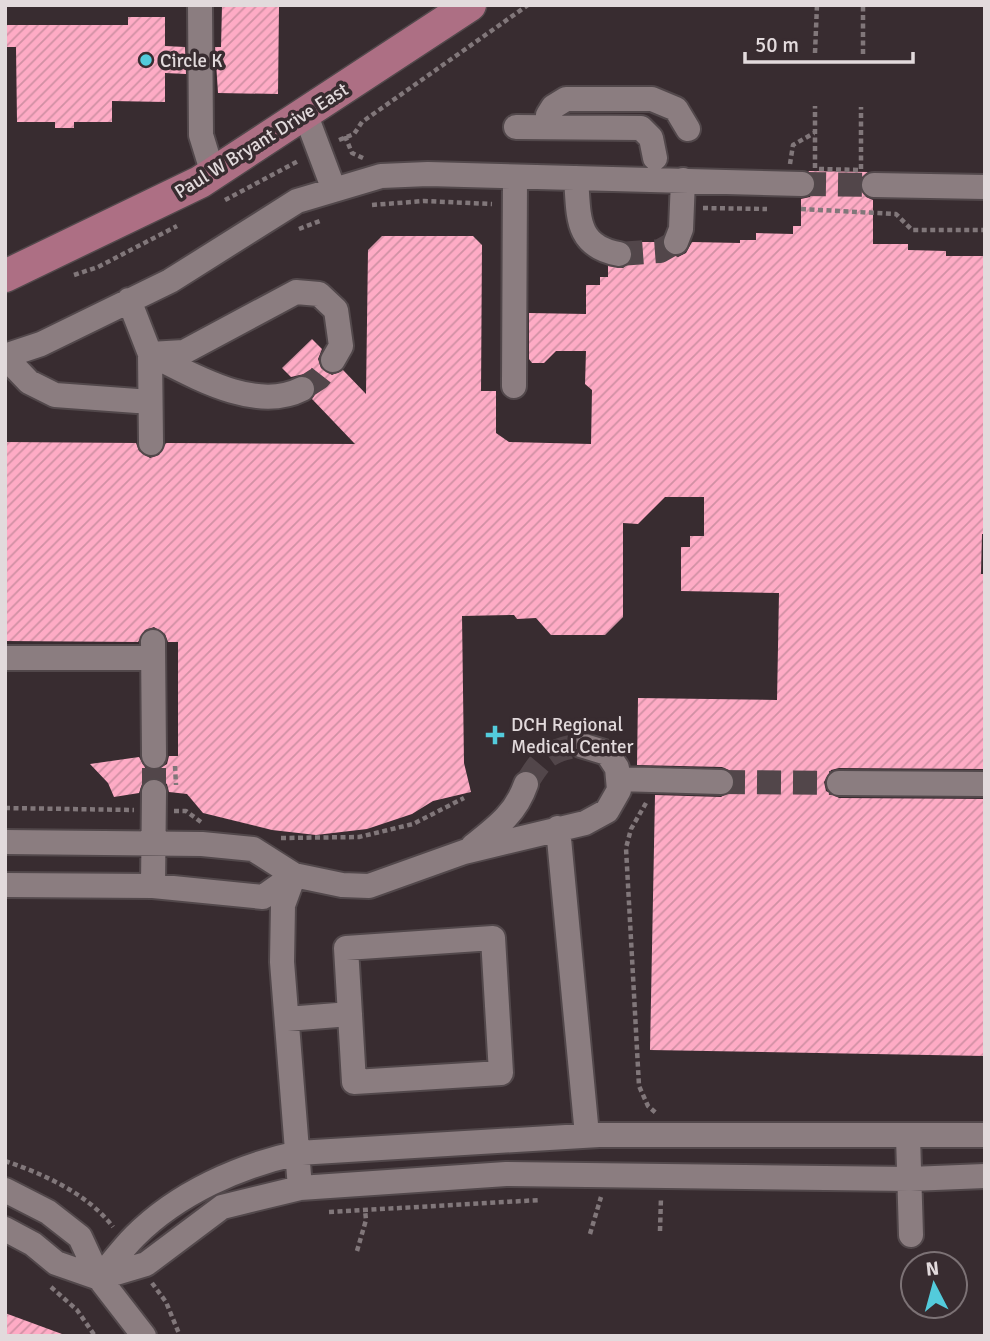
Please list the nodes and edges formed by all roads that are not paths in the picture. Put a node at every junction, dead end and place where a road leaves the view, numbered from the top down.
1 (200, 5) edge
2 (470, 5) edge
3 (305, 113) junction
4 (548, 115) dead end
5 (516, 127) dead end
6 (688, 129) dead end
7 (655, 158) dead end
8 (802, 173) tunnel mouth
9 (213, 174) junction
10 (515, 177) junction
11 (867, 177) tunnel mouth
12 (576, 178) junction
13 (683, 180) junction
14 (985, 187) edge
15 (334, 190) junction
16 (676, 242) dead end
17 (619, 254) tunnel mouth
18 (6, 271) edge
19 (129, 300) junction
20 (150, 354) junction
21 (5, 356) edge
22 (333, 360) tunnel mouth
23 (514, 386) dead end
24 (302, 389) tunnel mouth
25 (137, 401) dead end
26 (151, 443) dead end
27 (5, 659) edge
28 (581, 746) tunnel mouth
29 (154, 757) tunnel mouth
30 (618, 779) junction
31 (721, 782) tunnel mouth
32 (839, 783) tunnel mouth
33 (526, 784) tunnel mouth
34 (985, 784) edge
35 (154, 801) tunnel mouth
36 (558, 828) junction
37 (5, 842) edge
38 (153, 844) junction
39 (464, 852) junction
40 (294, 875) junction
41 (5, 885) edge
42 (153, 886) junction
43 (350, 1014) junction
44 (287, 1019) junction
45 (587, 1135) junction
46 (985, 1135) edge
47 (908, 1136) junction
48 (453, 1143) junction
49 (298, 1153) junction
50 (985, 1176) edge
51 (441, 1179) junction
52 (910, 1179) junction
53 (300, 1188) junction
54 (5, 1190) edge
55 (5, 1229) edge
56 (911, 1235) dead end
57 (99, 1278) junction
58 (144, 1336) edge

1 - 9 street
2 - 3 main road, Paul W Bryant Drive East
3 - 9 main road, Paul W Bryant Drive East
3 - 15 street
4 - 6 street
5 - 7 street
8 - 13 street
9 - 18 main road, Paul W Bryant Drive East
10 - 12 street
10 - 15 street
10 - 23 street
11 - 14 street
12 - 13 street
12 - 17 street
13 - 16 street
15 - 19 street
19 - 20 street
19 - 21 street
20 - 22 street
20 - 24 street
20 - 26 street
21 - 25 street
27 - 29 street
28 - 30 street
30 - 31 street
30 - 36 street
32 - 34 street
33 - 39 street
35 - 38 street
36 - 39 street
36 - 45 street
37 - 38 street
38 - 40 street
38 - 42 street
39 - 40 street
40 - 42 street
40 - 44 street
41 - 42 street
43 - 43 street
43 - 44 street
44 - 49 street
45 - 47 street
45 - 48 street
46 - 47 street
47 - 52 street
48 - 49 street
48 - 51 street
49 - 53 street
49 - 57 street
50 - 52 street
51 - 52 street
51 - 53 street
52 - 56 street
53 - 57 street
54 - 57 street
55 - 57 street
57 - 58 street

